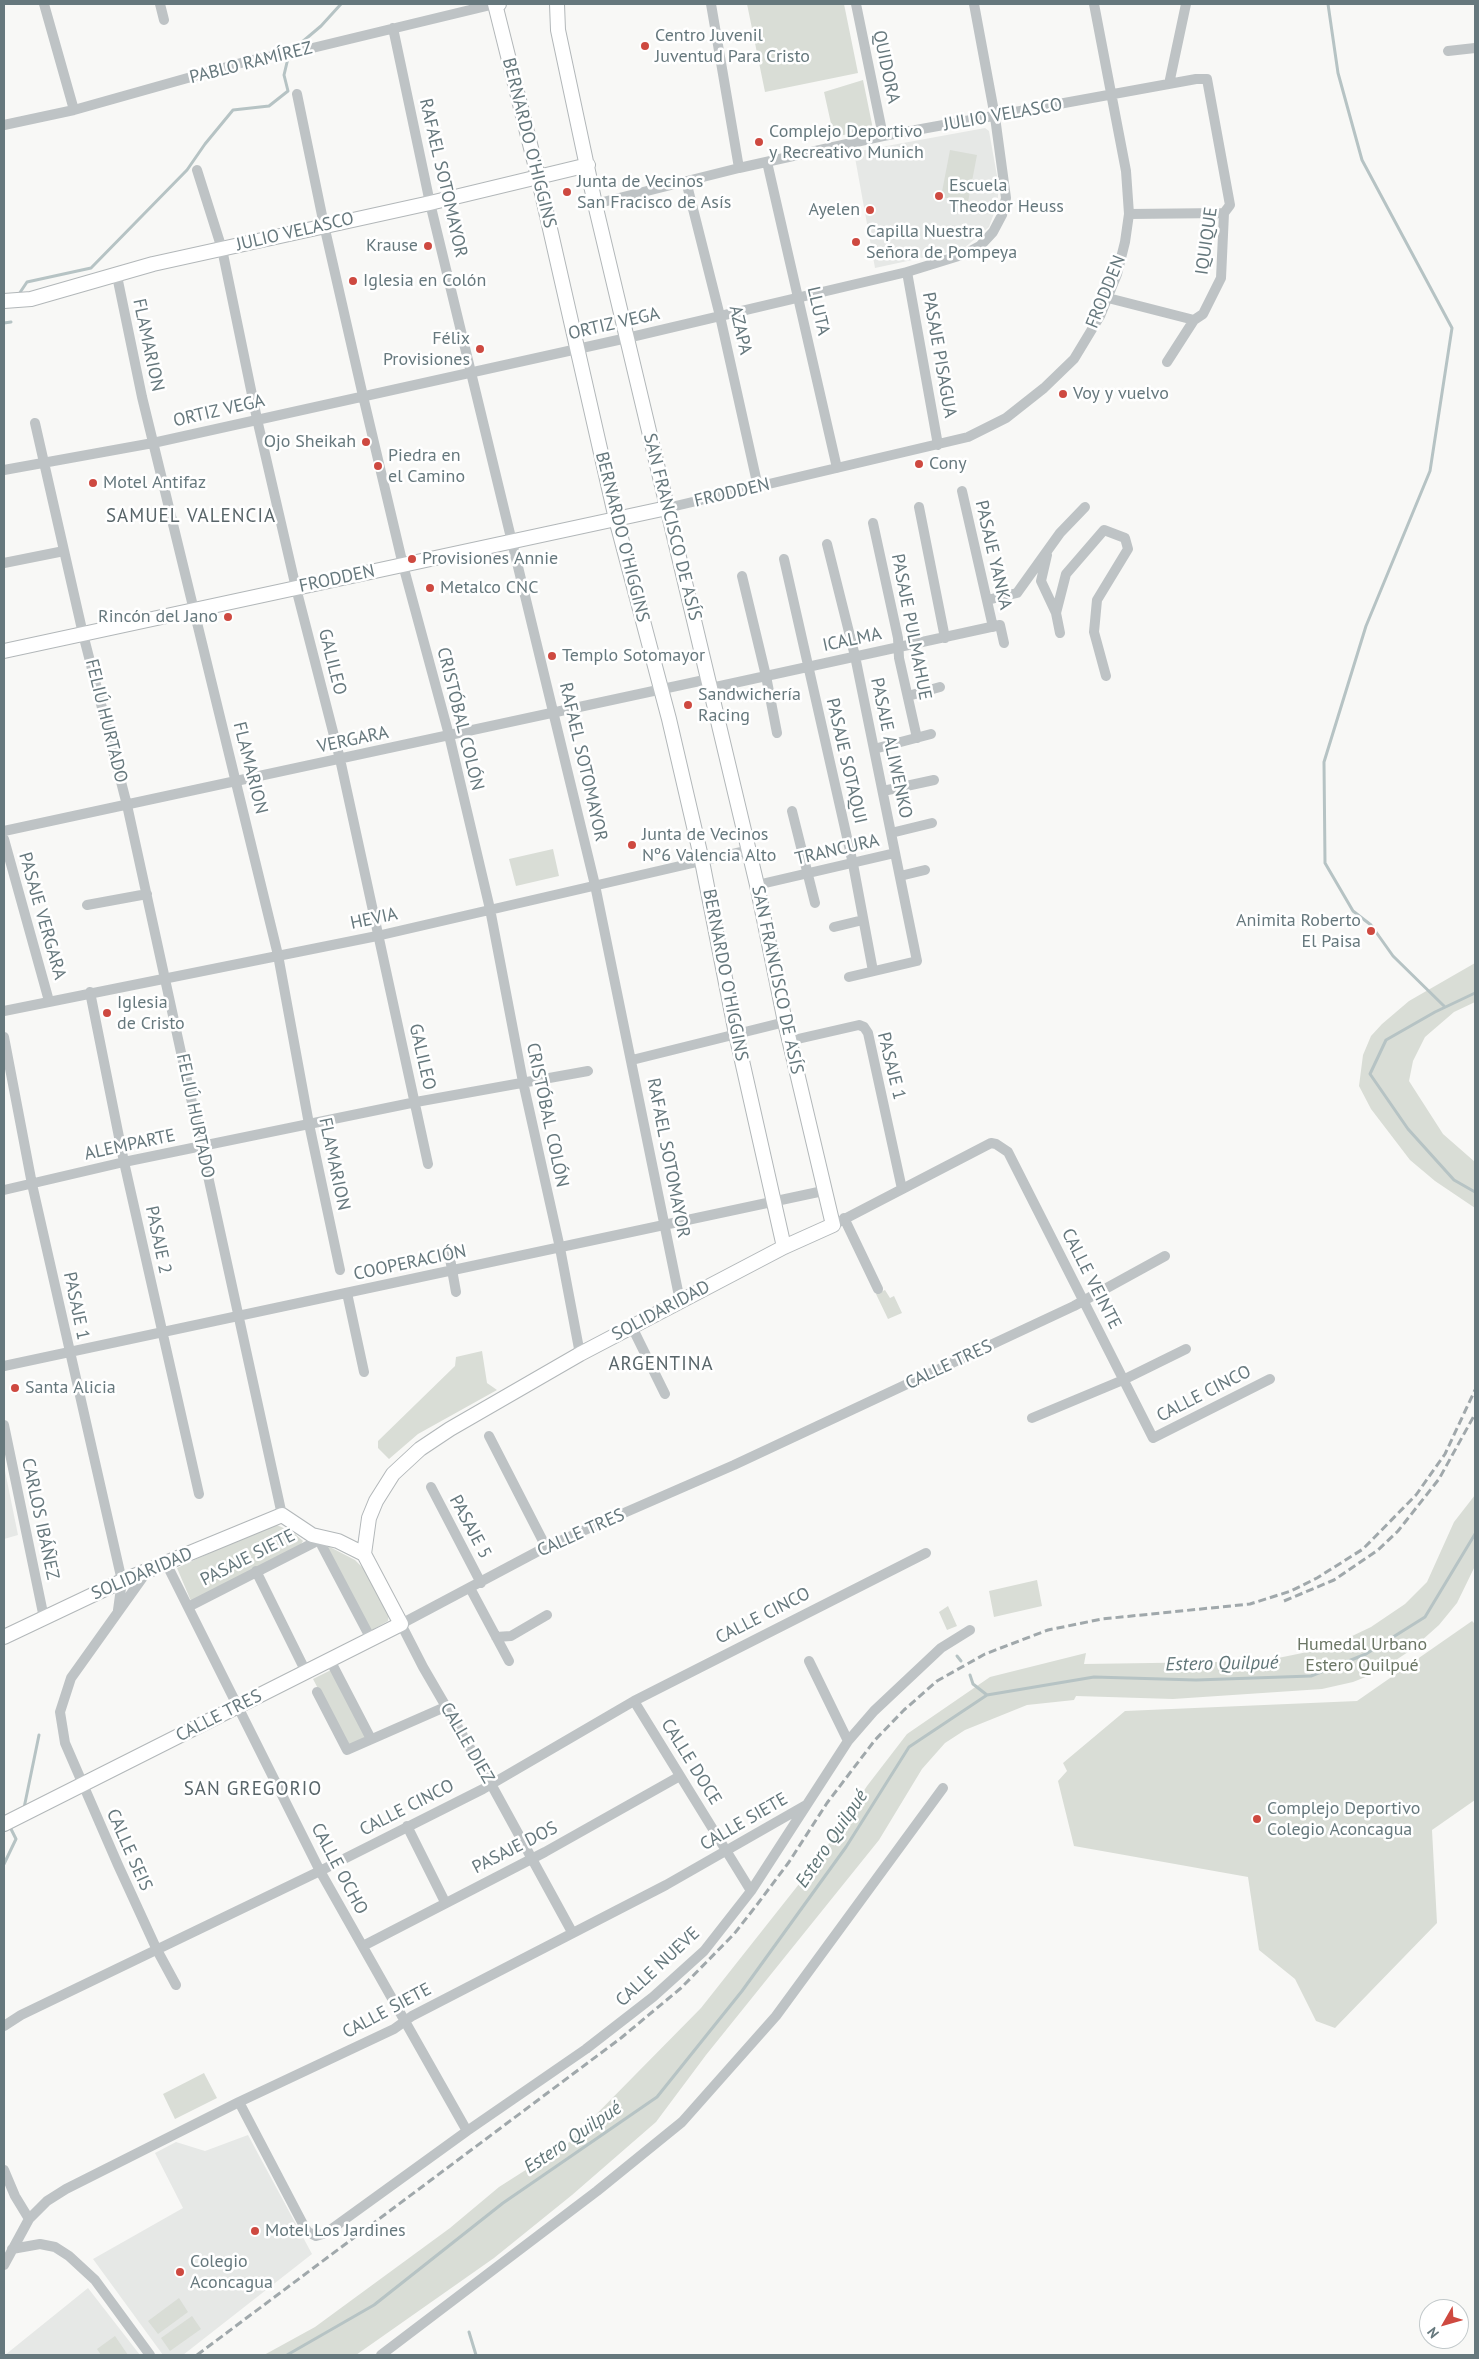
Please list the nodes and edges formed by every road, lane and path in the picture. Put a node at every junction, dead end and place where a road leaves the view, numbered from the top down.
1 (44, 4) edge
2 (160, 4) edge
3 (497, 4) edge
4 (557, 4) edge
5 (712, 4) edge
6 (856, 4) edge
7 (974, 4) edge
8 (1094, 4) edge
9 (1186, 4) edge
10 (164, 20) dead end
11 (393, 28) junction
12 (1475, 48) edge
13 (1448, 51) dead end
14 (1208, 80) joint
15 (1169, 84) junction
16 (297, 94) dead end
17 (1112, 94) junction
18 (74, 110) junction
19 (995, 117) junction
20 (4, 125) edge
21 (883, 136) junction
22 (766, 162) junction
23 (588, 165) junction
24 (739, 168) junction
25 (197, 170) dead end
26 (538, 176) junction
27 (686, 181) junction
28 (430, 203) junction
29 (595, 204) junction
30 (1129, 214) junction
31 (1224, 214) junction
32 (324, 225) junction
33 (222, 249) junction
34 (907, 272) junction
35 (117, 276) junction
36 (798, 296) junction
37 (1108, 298) junction
38 (4, 300) edge
39 (720, 316) junction
40 (1194, 320) junction
41 (627, 338) junction
42 (577, 348) junction
43 (1167, 362) dead end
44 (472, 372) junction
45 (363, 396) junction
46 (257, 420) junction
47 (36, 423) dead end
48 (153, 443) junction
49 (938, 445) junction
50 (44, 461) junction
51 (836, 468) junction
52 (4, 470) edge
53 (758, 487) junction
54 (962, 491) dead end
55 (1085, 506) dead end
56 (918, 507) dead end
57 (667, 508) junction
58 (616, 519) junction
59 (873, 523) dead end
60 (512, 542) junction
61 (827, 544) dead end
62 (1049, 549) junction
63 (64, 551) junction
64 (784, 559) dead end
65 (4, 563) edge
66 (403, 565) junction
67 (742, 576) dead end
68 (296, 588) junction
69 (987, 600) junction
70 (194, 610) junction
71 (1056, 613) junction
72 (996, 626) junction
73 (1060, 633) dead end
74 (84, 634) junction
75 (945, 638) junction
76 (1004, 643) dead end
77 (899, 647) junction
78 (4, 651) edge
79 (855, 656) junction
80 (808, 666) junction
81 (766, 676) junction
82 (1106, 676) dead end
83 (710, 683) junction
84 (940, 687) dead end
85 (661, 688) junction
86 (908, 696) junction
87 (555, 711) junction
88 (777, 734) dead end
89 (932, 734) dead end
90 (449, 735) junction
91 (917, 738) junction
92 (874, 749) junction
93 (340, 759) junction
94 (934, 780) dead end
95 (237, 781) junction
96 (883, 791) junction
97 (127, 805) junction
98 (792, 810) dead end
99 (932, 824) dead end
100 (4, 832) edge
101 (891, 833) junction
102 (4, 840) edge
103 (749, 850) junction
104 (896, 853) junction
105 (702, 861) junction
106 (853, 864) junction
107 (925, 870) dead end
108 (808, 874) junction
109 (900, 876) junction
110 (595, 885) junction
111 (757, 885) junction
112 (147, 894) junction
113 (815, 903) dead end
114 (86, 905) dead end
115 (490, 909) junction
116 (864, 920) junction
117 (834, 927) dead end
118 (377, 936) junction
119 (278, 955) junction
120 (873, 971) junction
121 (165, 977) junction
122 (849, 977) dead end
123 (90, 992) junction
124 (49, 1001) junction
125 (4, 1011) edge
126 (785, 1022) junction
127 (736, 1034) junction
128 (4, 1037) edge
129 (789, 1041) junction
130 (632, 1060) junction
131 (588, 1071) dead end
132 (523, 1082) junction
133 (416, 1102) junction
134 (309, 1124) junction
135 (992, 1144) joint
136 (202, 1146) junction
137 (124, 1162) junction
138 (428, 1164) dead end
139 (32, 1184) junction
140 (902, 1189) junction
141 (4, 1190) edge
142 (823, 1191) junction
143 (773, 1202) junction
144 (839, 1222) junction
145 (665, 1226) junction
146 (784, 1247) junction
147 (560, 1248) junction
148 (449, 1253) dead end
149 (1165, 1256) dead end
150 (340, 1270) dead end
151 (452, 1271) junction
152 (878, 1289) dead end
153 (456, 1292) dead end
154 (347, 1293) junction
155 (1084, 1300) junction
156 (680, 1301) junction
157 (239, 1316) junction
158 (632, 1326) junction
159 (161, 1333) junction
160 (1186, 1349) dead end
161 (70, 1352) junction
162 (580, 1354) junction
163 (4, 1366) edge
164 (364, 1372) dead end
165 (1270, 1379) dead end
166 (1122, 1380) junction
167 (665, 1394) dead end
168 (1032, 1418) dead end
169 (4, 1426) edge
170 (489, 1436) dead end
171 (1153, 1438) joint
172 (431, 1487) dead end
173 (199, 1494) dead end
174 (282, 1515) junction
175 (323, 1538) junction
176 (546, 1547) junction
177 (926, 1553) dead end
178 (364, 1554) junction
179 (166, 1563) junction
180 (148, 1570) junction
181 (256, 1571) junction
182 (122, 1581) junction
183 (481, 1583) junction
184 (470, 1588) junction
185 (188, 1608) junction
186 (118, 1610) junction
187 (547, 1615) dead end
188 (44, 1618) junction
189 (400, 1624) junction
190 (970, 1630) dead end
191 (496, 1636) junction
192 (4, 1637) edge
193 (371, 1639) junction
194 (330, 1660) junction
195 (809, 1661) dead end
196 (509, 1662) dead end
197 (306, 1672) junction
198 (317, 1692) dead end
199 (634, 1701) junction
200 (238, 1706) junction
201 (445, 1706) junction
202 (371, 1739) junction
203 (848, 1741) junction
204 (680, 1776) junction
205 (83, 1784) junction
206 (491, 1784) junction
207 (943, 1788) dead end
208 (807, 1805) junction
209 (4, 1824) edge
210 (407, 1826) junction
211 (727, 1851) junction
212 (532, 1859) junction
213 (320, 1871) junction
214 (751, 1891) junction
215 (445, 1902) junction
216 (572, 1932) junction
217 (363, 1946) junction
218 (156, 1950) junction
219 (176, 1985) dead end
220 (404, 2022) junction
221 (4, 2026) edge
222 (239, 2102) junction
223 (467, 2131) junction
224 (4, 2170) edge
225 (29, 2219) junction
226 (12, 2249) junction
227 (4, 2265) edge
228 (150, 2355) edge
229 (381, 2355) edge

1 - 18 street
2 - 10 street
3 - 11 street, PABLO RAMÍREZ
3 - 26 main road, BERNARDO O'HIGGINS
4 - 23 main road, SAN FRANCISCO DE ASÍS
5 - 24 street
6 - 21 street, QUIDORA
7 - 19 street, ORTIZ VEGA
8 - 17 street, FRODDEN
9 - 15 street
11 - 18 street, PABLO RAMÍREZ
11 - 28 street, RAFAEL SOTOMAYOR
12 - 13 street
14 - 15 street, JULIO VELASCO
14 - 31 street, IQUIQUE
15 - 17 street, JULIO VELASCO
16 - 32 street, CRISTÓBAL COLÓN
17 - 19 street, JULIO VELASCO
17 - 30 street, FRODDEN
18 - 20 street, PABLO RAMÍREZ
19 - 21 street, JULIO VELASCO
19 - 34 street, ORTIZ VEGA
21 - 22 street, JULIO VELASCO
22 - 24 street, JULIO VELASCO
22 - 36 street, LLUTA
23 - 26 main road, JULIO VELASCO
23 - 29 main road, SAN FRANCISCO DE ASÍS
24 - 27 street, JULIO VELASCO
25 - 33 street, GALILEO
26 - 28 main road, JULIO VELASCO
26 - 42 main road, BERNARDO O'HIGGINS
27 - 29 street, JULIO VELASCO
27 - 39 street, AZAPA
28 - 32 main road, JULIO VELASCO
28 - 44 street, RAFAEL SOTOMAYOR
29 - 41 main road, SAN FRANCISCO DE ASÍS
30 - 31 street
30 - 37 street, FRODDEN
31 - 40 street, IQUIQUE
32 - 33 main road, JULIO VELASCO
32 - 45 street, CRISTÓBAL COLÓN
33 - 35 main road, JULIO VELASCO
33 - 46 street, GALILEO
34 - 36 street, ORTIZ VEGA
34 - 49 street, PASAJE PISAGUA
35 - 38 main road, JULIO VELASCO
35 - 48 street, FLAMARION
36 - 39 street, ORTIZ VEGA
36 - 51 street, LLUTA
37 - 40 street
37 - 49 street, FRODDEN
39 - 41 street, ORTIZ VEGA
39 - 53 street, AZAPA
40 - 43 street, IQUIQUE
41 - 42 street, ORTIZ VEGA
41 - 57 main road, SAN FRANCISCO DE ASÍS
42 - 44 street, ORTIZ VEGA
42 - 58 main road, BERNARDO O'HIGGINS
44 - 45 street, ORTIZ VEGA
44 - 60 street, RAFAEL SOTOMAYOR
45 - 46 street, ORTIZ VEGA
45 - 66 street, CRISTÓBAL COLÓN
46 - 48 street, ORTIZ VEGA
46 - 68 street, GALILEO
47 - 50 street, FELIÚ HURTADO
48 - 50 street, ORTIZ VEGA
48 - 70 street, FLAMARION
49 - 51 street, FRODDEN
50 - 52 street, ORTIZ VEGA
50 - 63 street, FELIÚ HURTADO
51 - 53 street, FRODDEN
53 - 57 street, FRODDEN
54 - 69 street, PASAJE YANKA
55 - 62 street
56 - 75 street
57 - 58 main road, FRODDEN
57 - 83 main road, SAN FRANCISCO DE ASÍS
58 - 60 main road, FRODDEN
58 - 85 main road, BERNARDO O'HIGGINS
59 - 77 street, PASAJE PULMAHUE
60 - 66 main road, FRODDEN
60 - 87 street, RAFAEL SOTOMAYOR
61 - 79 street, PASAJE ALIWENKO
62 - 69 street
62 - 71 street
63 - 65 street
63 - 74 street, FELIÚ HURTADO
64 - 80 street, PASAJE SOTAQUI
66 - 68 main road, FRODDEN
66 - 90 street, CRISTÓBAL COLÓN
67 - 81 street
68 - 70 main road, FRODDEN
68 - 93 street, GALILEO
69 - 72 street, PASAJE YANKA
70 - 74 main road, FRODDEN
70 - 95 street, FLAMARION
71 - 73 street
71 - 82 street
72 - 75 street, ICALMA
72 - 76 street, PASAJE YANKA
74 - 78 main road, FRODDEN
74 - 97 street, FELIÚ HURTADO
75 - 77 street, ICALMA
77 - 79 street, ICALMA
77 - 86 street, PASAJE PULMAHUE
79 - 80 street, ICALMA
79 - 92 street, PASAJE ALIWENKO
80 - 81 street, ICALMA
80 - 106 street, PASAJE SOTAQUI
81 - 83 street, ICALMA
81 - 88 street
83 - 85 street, VERGARA
83 - 103 main road, SAN FRANCISCO DE ASÍS
84 - 86 street
85 - 87 street, VERGARA
85 - 105 main road, BERNARDO O'HIGGINS
86 - 91 street, PASAJE PULMAHUE
87 - 90 street, VERGARA
87 - 110 street, RAFAEL SOTOMAYOR
89 - 91 street
90 - 93 street, VERGARA
90 - 115 street, CRISTÓBAL COLÓN
91 - 92 street
92 - 96 street, PASAJE ALIWENKO
93 - 95 street, VERGARA
93 - 118 street, GALILEO
94 - 96 street
95 - 97 street, VERGARA
95 - 119 street, FLAMARION
96 - 101 street, PASAJE ALIWENKO
97 - 100 street, VERGARA
97 - 112 street, FELIÚ HURTADO
98 - 108 street
99 - 101 street
101 - 104 street, PASAJE ALIWENKO
102 - 124 street, PASAJE VERGARA
103 - 105 street, HEVIA
103 - 111 main road, SAN FRANCISCO DE ASÍS
104 - 106 street, TRANCURA
104 - 109 street, PASAJE ALIWENKO
105 - 110 street, HEVIA
105 - 127 main road, BERNARDO O'HIGGINS
106 - 108 street, TRANCURA
106 - 116 street, PASAJE SOTAQUI
107 - 109 street
108 - 111 street, TRANCURA
108 - 113 street
109 - 120 street, PASAJE ALIWENKO
110 - 115 street, HEVIA
110 - 130 street, RAFAEL SOTOMAYOR
111 - 126 main road, SAN FRANCISCO DE ASÍS
112 - 114 street
112 - 121 street, FELIÚ HURTADO
115 - 118 street, HEVIA
115 - 132 street, CRISTÓBAL COLÓN
116 - 117 street
116 - 120 street, PASAJE SOTAQUI
118 - 119 street, HEVIA
118 - 133 street, GALILEO
119 - 121 street, HEVIA
119 - 134 street, FLAMARION
120 - 122 street
121 - 123 street, HEVIA
121 - 136 street, FELIÚ HURTADO
123 - 124 street, HEVIA
123 - 137 street, PASAJE 2
124 - 125 street, HEVIA
126 - 127 street
126 - 129 main road, SAN FRANCISCO DE ASÍS
127 - 130 street
127 - 143 main road, BERNARDO O'HIGGINS
128 - 139 street, PASAJE 1
129 - 140 street, PASAJE 1
129 - 142 main road, SAN FRANCISCO DE ASÍS
130 - 145 street, RAFAEL SOTOMAYOR
131 - 132 street, ALEMPARTE
132 - 133 street, ALEMPARTE
132 - 147 street, CRISTÓBAL COLÓN
133 - 134 street, ALEMPARTE
133 - 138 street, GALILEO
134 - 136 street, ALEMPARTE
134 - 150 street, FLAMARION
135 - 140 street, SOLIDARIDAD
135 - 155 street, CALLE VEINTE
136 - 137 street, ALEMPARTE
136 - 157 street, FELIÚ HURTADO
137 - 139 street, ALEMPARTE
137 - 159 street, PASAJE 2
139 - 141 street, ALEMPARTE
139 - 161 street, PASAJE 1
140 - 144 street, SOLIDARIDAD
142 - 143 street, COOPERACIÓN
142 - 144 main road, SAN FRANCISCO DE ASÍS
143 - 145 street, COOPERACIÓN
143 - 146 main road, BERNARDO O'HIGGINS
144 - 146 main road, SOLIDARIDAD
144 - 152 street
145 - 147 street, COOPERACIÓN
145 - 156 street, RAFAEL SOTOMAYOR
146 - 156 main road, SOLIDARIDAD
147 - 151 street, COOPERACIÓN
147 - 162 street, CRISTÓBAL COLÓN
148 - 151 street
149 - 155 street, CALLE TRES
151 - 153 street
151 - 154 street, COOPERACIÓN
154 - 157 street, COOPERACIÓN
154 - 164 street
155 - 166 street, CALLE VEINTE
155 - 176 street, CALLE TRES
156 - 158 main road, SOLIDARIDAD
157 - 159 street, COOPERACIÓN
157 - 174 street, FELIÚ HURTADO
158 - 162 main road, SOLIDARIDAD
158 - 167 street
159 - 161 street, COOPERACIÓN
159 - 173 street, PASAJE 2
160 - 166 street
161 - 163 street, COOPERACIÓN
161 - 182 street, PASAJE 1
162 - 178 main road, SOLIDARIDAD
165 - 171 street, CALLE CINCO
166 - 168 street
166 - 171 street, CALLE VEINTE
169 - 188 street, CARLOS IBÁÑEZ
170 - 176 street
172 - 183 street, PASAJE 5
174 - 175 main road
174 - 179 main road, SOLIDARIDAD
175 - 178 main road
175 - 181 street, PASAJE SIETE
175 - 193 street
176 - 183 street, CALLE TRES
177 - 199 street, CALLE CINCO
178 - 189 main road, CALLE DIEZ
179 - 180 main road, SOLIDARIDAD
179 - 185 street, CALLE OCHO
180 - 182 main road, SOLIDARIDAD
180 - 186 street, CALLE SEIS
181 - 185 street, PASAJE SIETE
181 - 197 street
182 - 186 street
182 - 188 main road, SOLIDARIDAD
183 - 184 street, CALLE TRES
184 - 189 street, CALLE TRES
184 - 191 street
185 - 200 street, CALLE OCHO
186 - 205 street, CALLE SEIS
187 - 191 street
188 - 192 main road, SOLIDARIDAD
189 - 193 main road, CALLE TRES
189 - 201 street, CALLE DIEZ
190 - 203 street, CALLE NUEVE
191 - 196 street
193 - 194 main road, CALLE TRES
194 - 197 main road, CALLE TRES
194 - 202 street
195 - 203 street
197 - 200 main road, CALLE TRES
198 - 202 street
199 - 204 street, CALLE DOCE
199 - 206 street, CALLE CINCO
200 - 205 main road, CALLE TRES
200 - 213 street, CALLE OCHO
201 - 202 street
201 - 206 street, CALLE DIEZ
203 - 208 street, CALLE NUEVE
204 - 211 street, CALLE DOCE
204 - 212 street, PASAJE DOS
205 - 209 main road, CALLE TRES
205 - 218 street, CALLE SEIS
206 - 210 street, CALLE CINCO
206 - 212 street, CALLE DIEZ
207 - 229 street
208 - 211 street, CALLE SIETE
208 - 214 street, CALLE NUEVE
210 - 213 street, CALLE CINCO
210 - 215 street
211 - 214 street, CALLE DOCE
211 - 216 street, CALLE SIETE
212 - 215 street, PASAJE DOS
212 - 216 street, CALLE DIEZ
213 - 217 street, CALLE OCHO
213 - 218 street, CALLE CINCO
214 - 223 street, CALLE NUEVE
215 - 217 street, PASAJE DOS
216 - 220 street, CALLE SIETE
217 - 220 street, CALLE OCHO
218 - 219 street, CALLE SEIS
218 - 221 street, CALLE CINCO
220 - 222 street, CALLE SIETE
220 - 223 street, CALLE OCHO
222 - 223 street, CALLE NUEVE
222 - 225 street, CALLE SIETE
224 - 225 street
225 - 226 street, CALLE SIETE
226 - 227 street, CALLE SIETE
226 - 228 street

